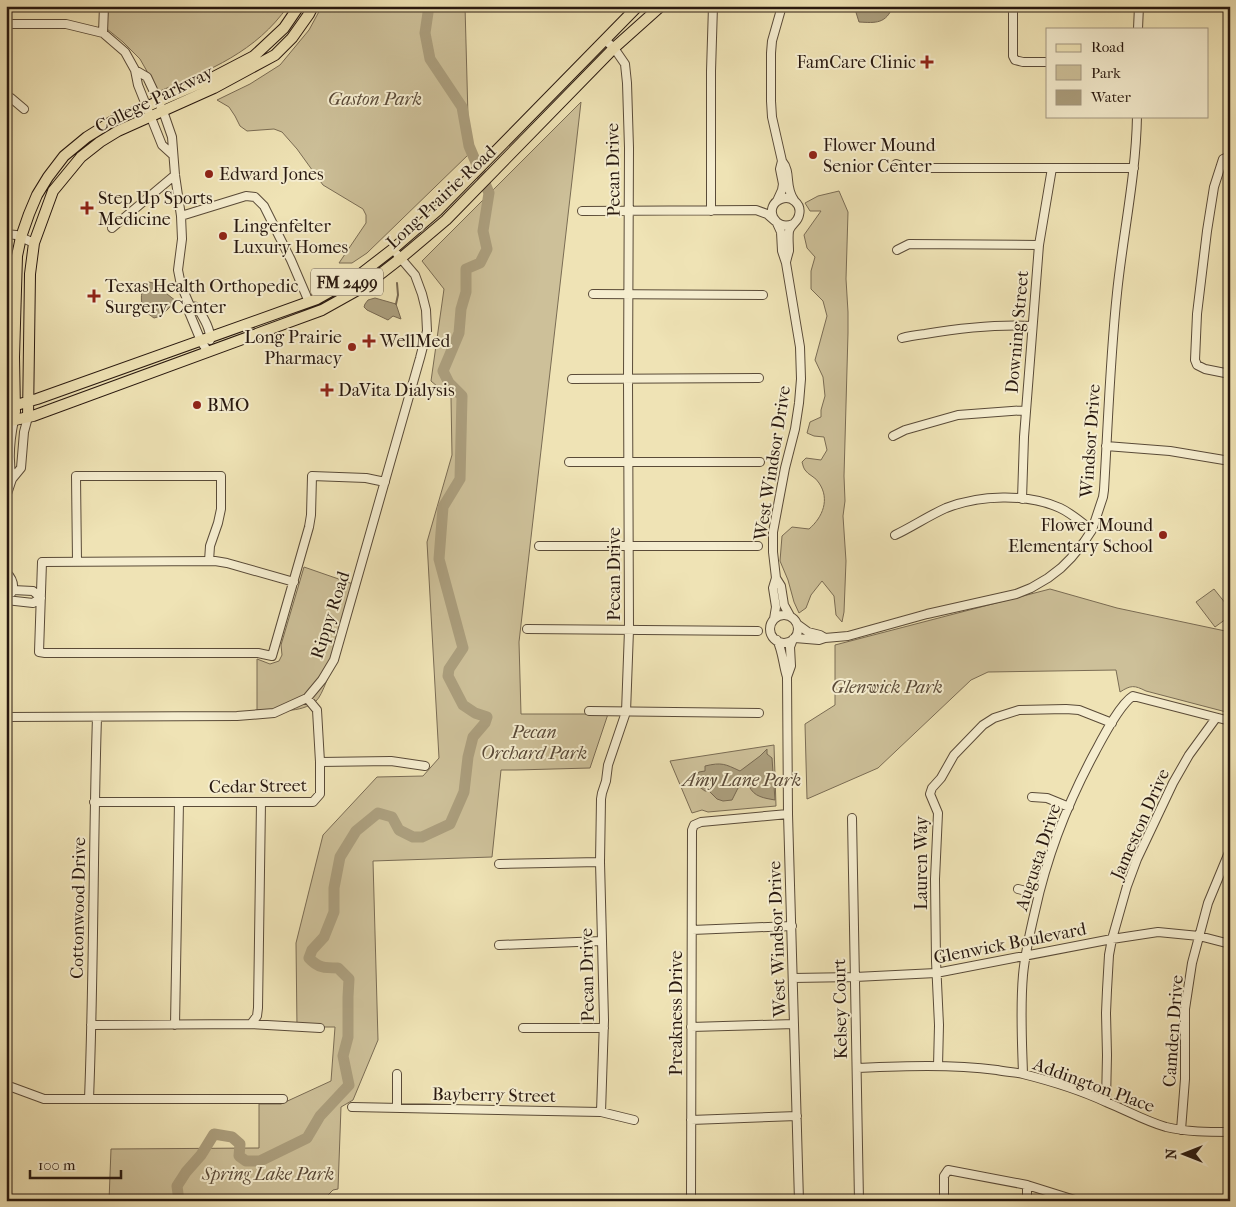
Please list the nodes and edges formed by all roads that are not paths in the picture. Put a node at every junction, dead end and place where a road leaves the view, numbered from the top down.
1 (104, 6) edge
2 (299, 6) edge
3 (313, 6) edge
4 (638, 6) edge
5 (661, 6) edge
6 (713, 6) edge
7 (782, 6) edge
8 (1013, 6) edge
9 (1139, 6) edge
10 (6, 24) edge
11 (1138, 28) edge
12 (103, 33) junction
13 (606, 40) junction
14 (614, 48) junction
15 (257, 60) junction
16 (1046, 62) edge
17 (135, 70) junction
18 (6, 98) edge
19 (158, 101) junction
20 (146, 106) junction
21 (24, 109) dead end
22 (163, 111) junction
23 (150, 117) junction
24 (1137, 118) edge
25 (173, 155) junction
26 (1226, 157) edge
27 (782, 161) junction
28 (896, 164) dead end
29 (1052, 168) junction
30 (1134, 168) junction
31 (175, 175) junction
32 (777, 201) junction
33 (796, 202) junction
34 (756, 210) junction
35 (582, 211) dead end
36 (629, 211) junction
37 (711, 211) junction
38 (181, 216) junction
39 (775, 221) junction
40 (793, 224) junction
41 (112, 228) dead end
42 (6, 234) edge
43 (21, 237) junction
44 (34, 242) junction
45 (1039, 245) junction
46 (393, 249) junction
47 (897, 250) dead end
48 (400, 258) junction
49 (786, 263) junction
50 (593, 294) dead end
51 (629, 294) junction
52 (763, 295) dead end
53 (309, 302) junction
54 (1032, 326) junction
55 (902, 338) dead end
56 (206, 339) junction
57 (208, 352) junction
58 (1230, 374) edge
59 (759, 378) dead end
60 (572, 379) dead end
61 (628, 379) junction
62 (29, 402) junction
63 (11, 407) edge
64 (1026, 410) junction
65 (28, 417) junction
66 (10, 421) edge
67 (894, 436) dead end
68 (1106, 446) junction
69 (569, 462) dead end
70 (628, 462) junction
71 (760, 462) dead end
72 (1230, 462) edge
73 (12, 479) junction
74 (385, 482) junction
75 (6, 497) edge
76 (1022, 499) junction
77 (1092, 530) junction
78 (895, 535) dead end
79 (538, 546) dead end
80 (629, 546) junction
81 (758, 546) dead end
82 (77, 561) junction
83 (209, 561) junction
84 (6, 572) edge
85 (776, 578) junction
86 (294, 582) junction
87 (13, 590) junction
88 (41, 598) junction
89 (6, 600) edge
90 (790, 616) junction
91 (774, 619) junction
92 (797, 624) junction
93 (527, 629) dead end
94 (629, 630) junction
95 (758, 631) dead end
96 (794, 638) junction
97 (825, 638) junction
98 (777, 640) junction
99 (787, 677) junction
100 (307, 698) junction
101 (589, 711) dead end
102 (626, 712) junction
103 (759, 714) dead end
104 (97, 717) junction
105 (6, 718) edge
106 (1216, 718) junction
107 (1230, 721) edge
108 (1112, 723) junction
109 (320, 762) junction
110 (425, 766) dead end
111 (1032, 797) dead end
112 (94, 802) junction
113 (179, 802) junction
114 (261, 802) junction
115 (1069, 807) junction
116 (788, 814) junction
117 (852, 818) dead end
118 (1230, 850) edge
119 (600, 862) junction
120 (499, 864) dead end
121 (1018, 889) dead end
122 (1038, 894) junction
123 (792, 926) junction
124 (692, 930) junction
125 (1199, 936) junction
126 (1112, 938) junction
127 (602, 941) junction
128 (1230, 944) edge
129 (499, 945) dead end
130 (1025, 956) junction
131 (936, 973) junction
132 (854, 977) junction
133 (793, 978) junction
134 (250, 1024) junction
135 (794, 1024) junction
136 (91, 1025) junction
137 (175, 1025) junction
138 (691, 1027) junction
139 (320, 1028) dead end
140 (523, 1028) dead end
141 (604, 1028) junction
142 (938, 1066) junction
143 (857, 1068) junction
144 (397, 1074) dead end
145 (1023, 1074) junction
146 (6, 1084) edge
147 (283, 1099) dead end
148 (89, 1100) junction
149 (1106, 1102) junction
150 (352, 1107) dead end
151 (397, 1108) junction
152 (601, 1112) junction
153 (797, 1116) junction
154 (634, 1120) dead end
155 (691, 1120) junction
156 (1181, 1130) junction
157 (1230, 1132) edge
158 (1028, 1185) junction
159 (345, 1201) edge
160 (387, 1201) edge
161 (691, 1201) edge
162 (799, 1201) edge
163 (860, 1201) edge
164 (944, 1201) edge
165 (1027, 1201) edge
166 (1078, 1201) edge

1 - 12 street
2 - 15 main road, College Parkway
3 - 15 main road, College Parkway
4 - 13 main road, Long Prairie Road / FM 2499
5 - 14 main road, Long Prairie Road / FM 2499
6 - 37 street
7 - 27 street, West Windsor Drive
8 - 16 street
9 - 11 street
10 - 12 street
12 - 17 street
13 - 14 street, Pecan Drive
13 - 46 main road, Long Prairie Road / FM 2499
14 - 36 street, Pecan Drive
14 - 48 main road, Long Prairie Road / FM 2499
15 - 19 main road, College Parkway
15 - 22 main road, College Parkway
17 - 19 street
17 - 20 street
18 - 21 street
19 - 20 main road, College Parkway
19 - 22 street
20 - 23 street
20 - 43 main road, College Parkway
22 - 23 main road, College Parkway
22 - 25 street
23 - 25 street
23 - 44 main road, College Parkway
24 - 30 street, Windsor Drive
25 - 31 street
26 - 58 street
27 - 32 street, West Windsor Drive
27 - 33 street, West Windsor Drive
28 - 29 street
29 - 30 street
29 - 45 street, Downing Street
30 - 68 street, Windsor Drive
31 - 38 street
31 - 41 street
32 - 33 street
32 - 34 street
32 - 39 street, West Windsor Drive
33 - 40 street, West Windsor Drive
34 - 37 street
34 - 39 street
35 - 36 street
36 - 37 street
36 - 51 street, Pecan Drive
38 - 53 street
38 - 56 street
39 - 40 street
39 - 49 street, West Windsor Drive
40 - 49 street, West Windsor Drive
42 - 43 street
43 - 44 street
43 - 63 main road, College Parkway
44 - 62 main road, College Parkway
45 - 47 street
45 - 54 street, Downing Street
46 - 48 street, Rippy Road
46 - 53 main road, Long Prairie Road / FM 2499
48 - 57 main road, Long Prairie Road / FM 2499
48 - 74 street, Rippy Road
49 - 85 street, West Windsor Drive
50 - 51 street
51 - 52 street
51 - 61 street, Pecan Drive
53 - 56 main road, Long Prairie Road / FM 2499
54 - 55 street
54 - 64 street, Downing Street
56 - 57 street
56 - 62 main road, Long Prairie Road / FM 2499
57 - 65 main road, Long Prairie Road / FM 2499
59 - 61 street
60 - 61 street
61 - 70 street, Pecan Drive
62 - 63 main road, Long Prairie Road / FM 2499
62 - 65 main road, College Parkway
63 - 66 main road, College Parkway
64 - 67 street
64 - 76 street, Downing Street
65 - 66 main road, Long Prairie Road / FM 2499
65 - 73 street, College Parkway
66 - 73 street, College Parkway
68 - 72 street
68 - 77 street, Windsor Drive
69 - 70 street
70 - 71 street
70 - 80 street, Pecan Drive
73 - 75 street, College Parkway
74 - 86 street
74 - 100 street, Rippy Road
76 - 77 street
76 - 78 street
77 - 97 street, Windsor Drive
79 - 80 street
80 - 81 street
80 - 94 street, Pecan Drive
82 - 83 street
82 - 83 street
82 - 88 street
83 - 86 street
84 - 87 street
85 - 90 street, West Windsor Drive
85 - 91 street, West Windsor Drive
86 - 88 street
87 - 88 street
87 - 89 street
88 - 89 street
90 - 91 street
90 - 92 street, West Windsor Drive
91 - 98 street, West Windsor Drive
92 - 96 street, West Windsor Drive
92 - 97 street, Windsor Drive
93 - 94 street
94 - 95 street
94 - 102 street, Pecan Drive
96 - 97 street, Windsor Drive
96 - 98 street
96 - 99 street, West Windsor Drive
98 - 99 street, West Windsor Drive
99 - 116 street, West Windsor Drive
100 - 104 street, Rippy Road
100 - 109 street, Cedar Street
101 - 102 street
102 - 103 street
102 - 119 street, Pecan Drive
104 - 105 street, Rippy Road
104 - 112 street, Cottonwood Drive
106 - 107 street
106 - 108 street, Augusta Drive
106 - 126 street, Jameston Drive
108 - 115 street, Augusta Drive
108 - 131 street, Lauren Way
109 - 110 street
109 - 114 street, Cedar Street
111 - 115 street
112 - 113 street, Cedar Street
112 - 136 street, Cottonwood Drive
113 - 114 street, Cedar Street
113 - 137 street
114 - 134 street
115 - 122 street, Augusta Drive
116 - 123 street, West Windsor Drive
116 - 124 street, Preakness Drive
117 - 132 street, Kelsey Court
118 - 125 street, Camden Drive
119 - 120 street
119 - 127 street, Pecan Drive
121 - 122 street
122 - 130 street, Augusta Drive
123 - 124 street
123 - 133 street, West Windsor Drive
124 - 138 street, Preakness Drive
125 - 126 street, Glenwick Boulevard
125 - 128 street, Glenwick Boulevard
125 - 156 street, Camden Drive
126 - 130 street, Glenwick Boulevard
126 - 149 street, Jameston Drive
127 - 129 street
127 - 141 street, Pecan Drive
130 - 131 street, Glenwick Boulevard
130 - 145 street, Augusta Drive
131 - 132 street, Glenwick Boulevard
131 - 142 street, Lauren Way
132 - 133 street, Glenwick Boulevard
132 - 143 street, Kelsey Court
133 - 135 street, West Windsor Drive
134 - 137 street
134 - 139 street
135 - 138 street
135 - 153 street, West Windsor Drive
136 - 137 street
136 - 148 street, Cottonwood Drive
138 - 155 street, Preakness Drive
140 - 141 street
141 - 152 street, Pecan Drive
142 - 143 street, Addington Place
142 - 145 street, Addington Place
143 - 163 street, Kelsey Court
144 - 151 street
145 - 149 street, Addington Place
146 - 148 street
147 - 148 street
149 - 156 street, Addington Place
150 - 151 street, Bayberry Street
151 - 152 street, Bayberry Street
152 - 154 street, Bayberry Street
153 - 155 street
153 - 162 street, West Windsor Drive
155 - 161 street, Preakness Drive
156 - 157 street, Addington Place
158 - 164 street
158 - 165 street
158 - 166 street
159 - 160 street

